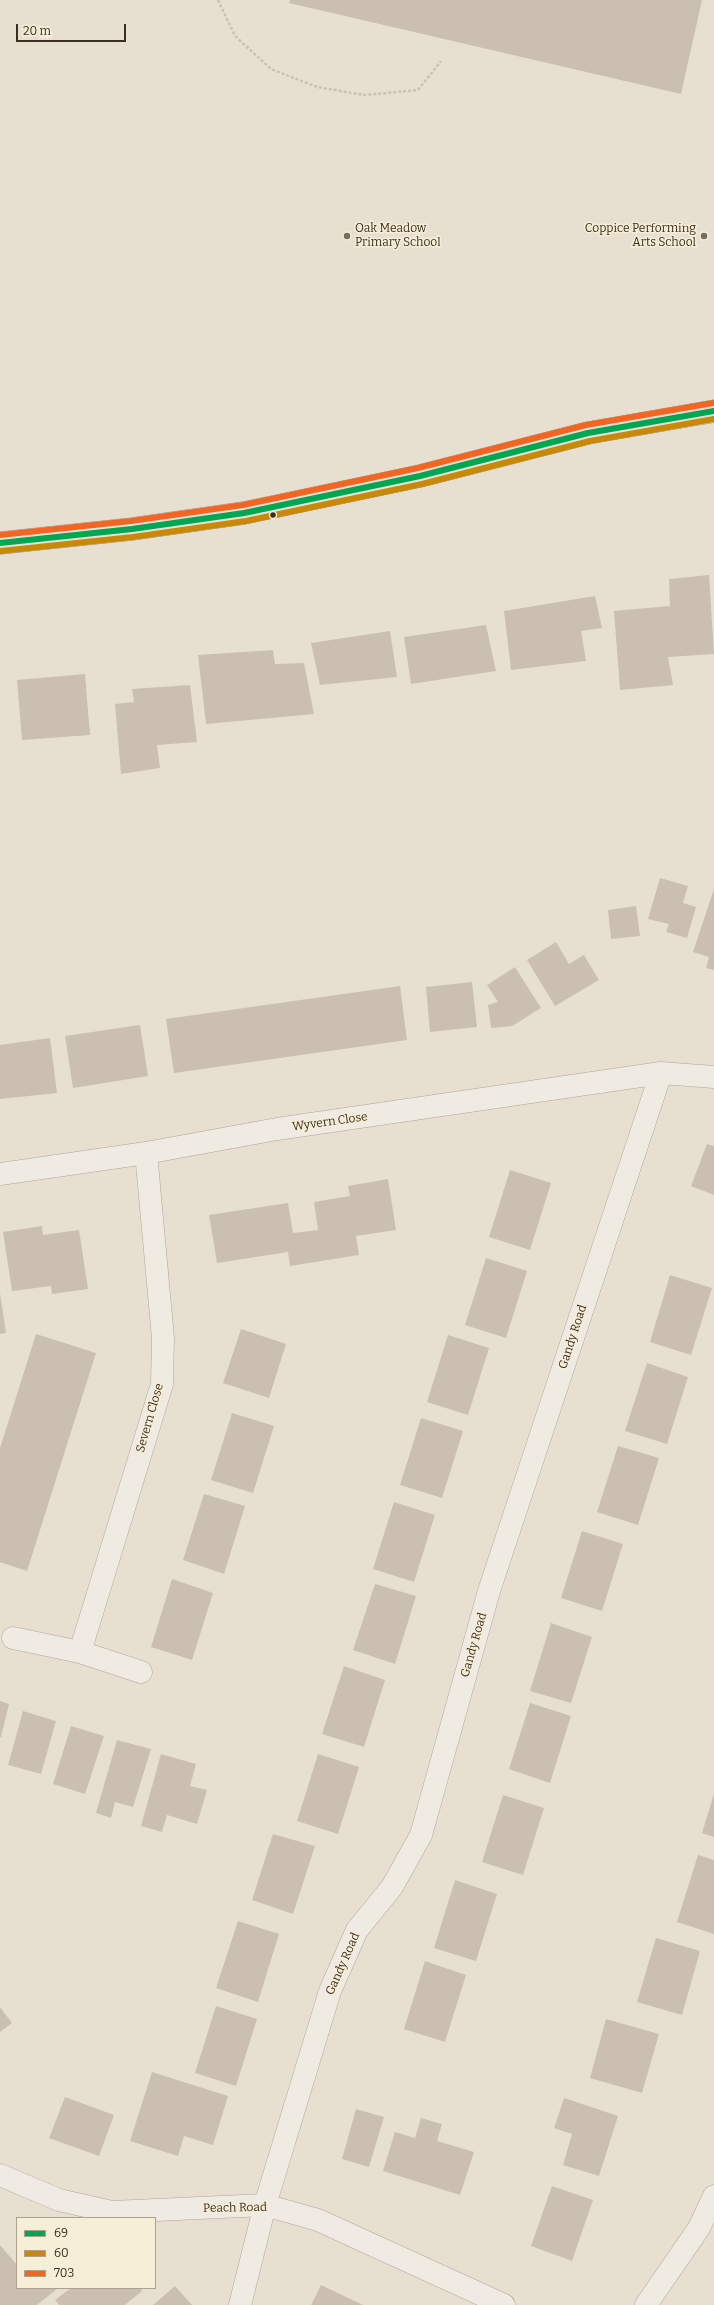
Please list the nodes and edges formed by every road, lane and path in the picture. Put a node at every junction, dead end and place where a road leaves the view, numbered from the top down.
1 (218, 0) edge
2 (441, 61) dead end
3 (714, 411) edge
4 (0, 542) edge
5 (661, 1073) junction
6 (714, 1077) edge
7 (146, 1152) junction
8 (0, 1174) edge
9 (13, 1638) dead end
10 (80, 1652) junction
11 (141, 1672) dead end
12 (0, 2175) edge
13 (714, 2196) edge
14 (265, 2205) junction
15 (240, 2305) edge
16 (504, 2305) edge
17 (646, 2305) edge

1 - 2 path
3 - 4 main road
5 - 6 street, Wyvern Close
5 - 7 street, Wyvern Close
5 - 14 street, Gandy Road
7 - 8 street, Wyvern Close
7 - 10 street, Severn Close
9 - 10 street
10 - 11 street
12 - 14 street, Peach Road
13 - 17 street
14 - 15 street, Gandy Road
14 - 16 street, Peach Road

